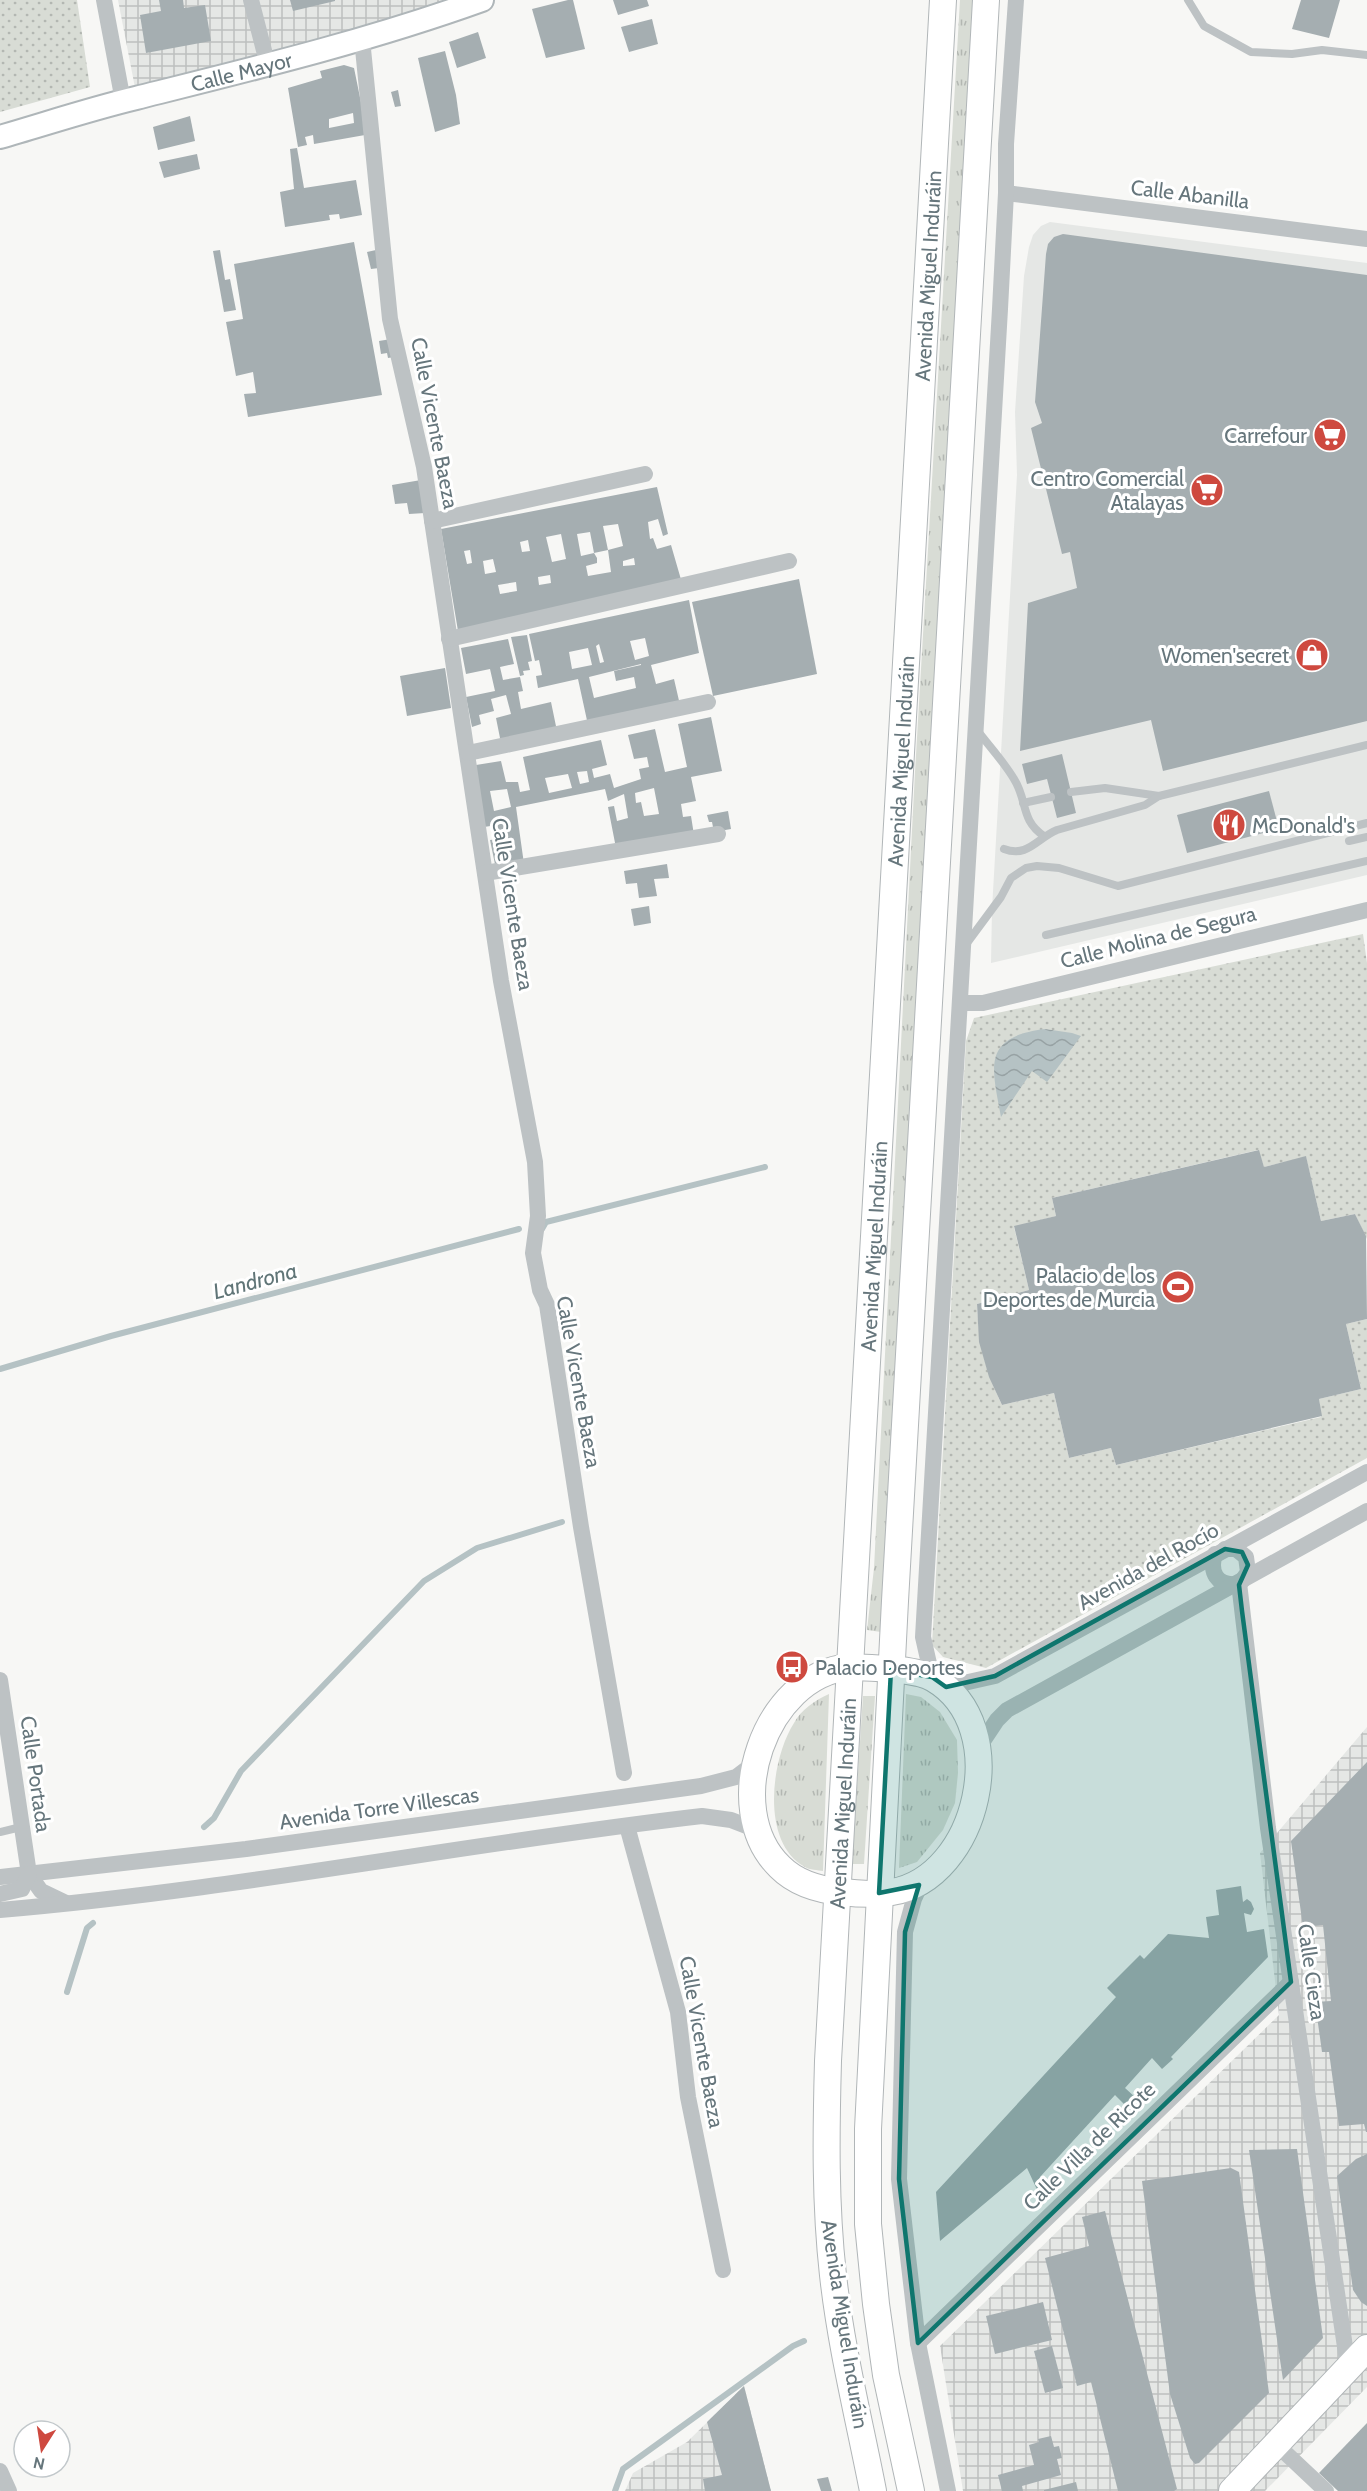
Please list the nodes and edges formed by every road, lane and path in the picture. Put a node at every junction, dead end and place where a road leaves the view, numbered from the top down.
1 (104, 0) edge
2 (251, 0) edge
3 (482, 0) edge
4 (943, 0) edge
5 (986, 0) edge
6 (1016, 0) edge
7 (1188, 0) edge
8 (362, 39) junction
9 (1367, 55) edge
10 (268, 66) junction
11 (123, 101) junction
12 (0, 137) edge
13 (1006, 193) junction
14 (1367, 239) edge
15 (645, 474) dead end
16 (432, 521) junction
17 (789, 561) dead end
18 (449, 639) junction
19 (708, 702) dead end
20 (976, 730) junction
21 (1367, 745) edge
22 (468, 753) junction
23 (1071, 792) dead end
24 (1159, 796) junction
25 (1051, 797) dead end
26 (1023, 803) junction
27 (1367, 823) edge
28 (718, 834) dead end
29 (1044, 836) junction
30 (1367, 837) edge
31 (1349, 841) dead end
32 (1004, 849) dead end
33 (1367, 861) edge
34 (485, 873) junction
35 (1367, 910) edge
36 (1046, 935) dead end
37 (963, 948) junction
38 (960, 1003) junction
39 (1367, 1472) edge
40 (1367, 1511) edge
41 (1220, 1552) junction
42 (1239, 1583) junction
43 (849, 1667) junction
44 (891, 1670) junction
45 (0, 1680) edge
46 (939, 1682) junction
47 (979, 1747) junction
48 (757, 1761) junction
49 (624, 1773) dead end
50 (627, 1826) junction
51 (21, 1827) junction
52 (757, 1830) junction
53 (0, 1832) edge
54 (29, 1874) junction
55 (0, 1877) edge
56 (923, 1879) junction
57 (836, 1891) junction
58 (879, 1893) junction
59 (0, 1894) edge
60 (70, 1904) junction
61 (0, 1910) edge
62 (1291, 1982) junction
63 (723, 2270) dead end
64 (918, 2343) junction
65 (1367, 2348) edge
66 (1348, 2367) junction
67 (1276, 2444) junction
68 (0, 2471) edge
69 (9, 2491) edge
70 (873, 2491) edge
71 (911, 2491) edge
72 (948, 2491) edge
73 (1232, 2491) edge
74 (1326, 2491) edge

1 - 11 street
2 - 10 street
3 - 8 main road, Calle Mayor
4 - 43 main road, Avenida Miguel Induráin
5 - 44 main road, Avenida Miguel Induráin
6 - 13 street
7 - 9 lane
8 - 10 main road, Calle Mayor
8 - 16 street, Calle Vicente Baeza
10 - 11 main road, Calle Mayor
11 - 12 main road, Calle Mayor
13 - 14 street, Calle Abanilla
13 - 20 street
15 - 16 street
16 - 18 street, Calle Vicente Baeza
17 - 18 street
18 - 22 street, Calle Vicente Baeza
19 - 22 street
20 - 26 lane
20 - 37 street
21 - 24 lane
22 - 34 street, Calle Vicente Baeza
23 - 24 lane
24 - 29 lane
25 - 26 lane
26 - 29 lane
27 - 37 lane
28 - 34 street
29 - 32 lane
30 - 31 lane
33 - 36 lane
34 - 49 street, Calle Vicente Baeza
35 - 38 street, Calle Molina de Segura
37 - 38 street
38 - 46 street
39 - 41 street, Avenida del Rocío
40 - 42 street
41 - 42 street
41 - 42 street
41 - 46 street, Avenida del Rocío
42 - 47 street
42 - 62 street, Calle Cieza
43 - 44 main road
43 - 48 main road
43 - 57 main road, Avenida Miguel Induráin
44 - 46 main road
44 - 58 main road, Avenida Miguel Induráin
45 - 51 street, Calle Portada
46 - 47 main road
47 - 56 main road
48 - 52 main road
48 - 54 street, Avenida Torre Villescas
50 - 52 street
50 - 60 street
50 - 63 street, Calle Vicente Baeza
51 - 53 lane
51 - 54 street, Calle Portada
52 - 57 main road
54 - 55 street, Avenida Torre Villescas
54 - 59 street
54 - 60 street
56 - 58 main road
56 - 64 street
57 - 58 main road
57 - 70 main road, Avenida Miguel Induráin
58 - 71 main road, Avenida Miguel Induráin
60 - 61 street
62 - 64 street, Calle Villa de Ricote
62 - 66 street, Calle Cieza
64 - 72 street
65 - 66 main road
66 - 67 main road
67 - 73 main road
67 - 74 street
68 - 69 street

